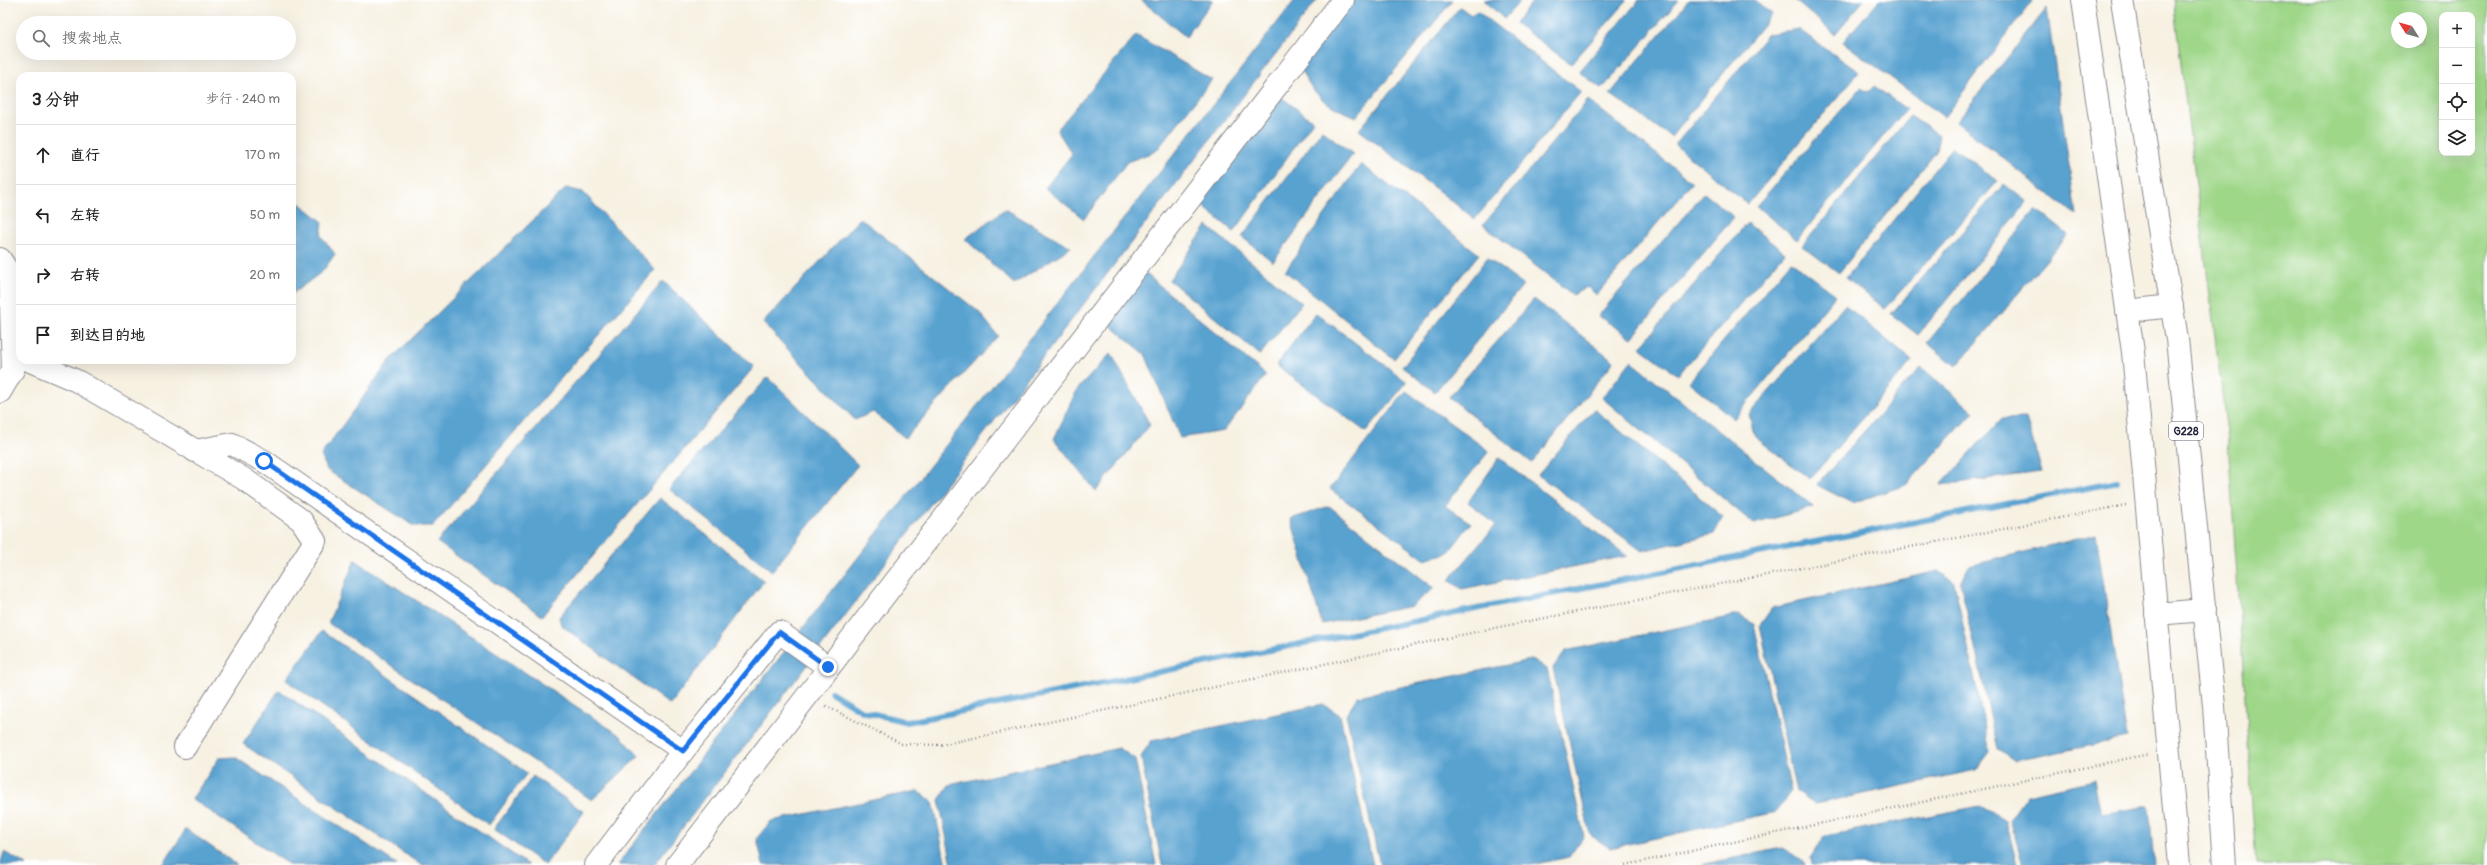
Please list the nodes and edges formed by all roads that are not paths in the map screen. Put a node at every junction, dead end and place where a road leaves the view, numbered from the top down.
1 (1343, 0) edge
2 (2083, 0) edge
3 (2122, 0) edge
4 (0, 259) edge
5 (2172, 306) junction
6 (2127, 311) junction
7 (16, 323) edge
8 (16, 364) edge
9 (38, 364) edge
10 (0, 392) edge
11 (195, 451) junction
12 (2205, 610) junction
13 (2156, 614) junction
14 (828, 667) junction
15 (185, 747) dead end
16 (683, 751) junction
17 (596, 865) edge
18 (677, 865) edge
19 (2179, 865) edge
20 (2225, 865) edge

1 - 14 main road
2 - 6 main road
3 - 5 main road, G228
4 - 7 main road
5 - 6 main road
5 - 12 main road, G228
6 - 13 main road
8 - 10 main road
9 - 11 main road
11 - 15 main road
11 - 16 main road
12 - 13 main road
12 - 20 main road, G228
13 - 19 main road
14 - 16 main road
14 - 18 main road
16 - 17 main road

